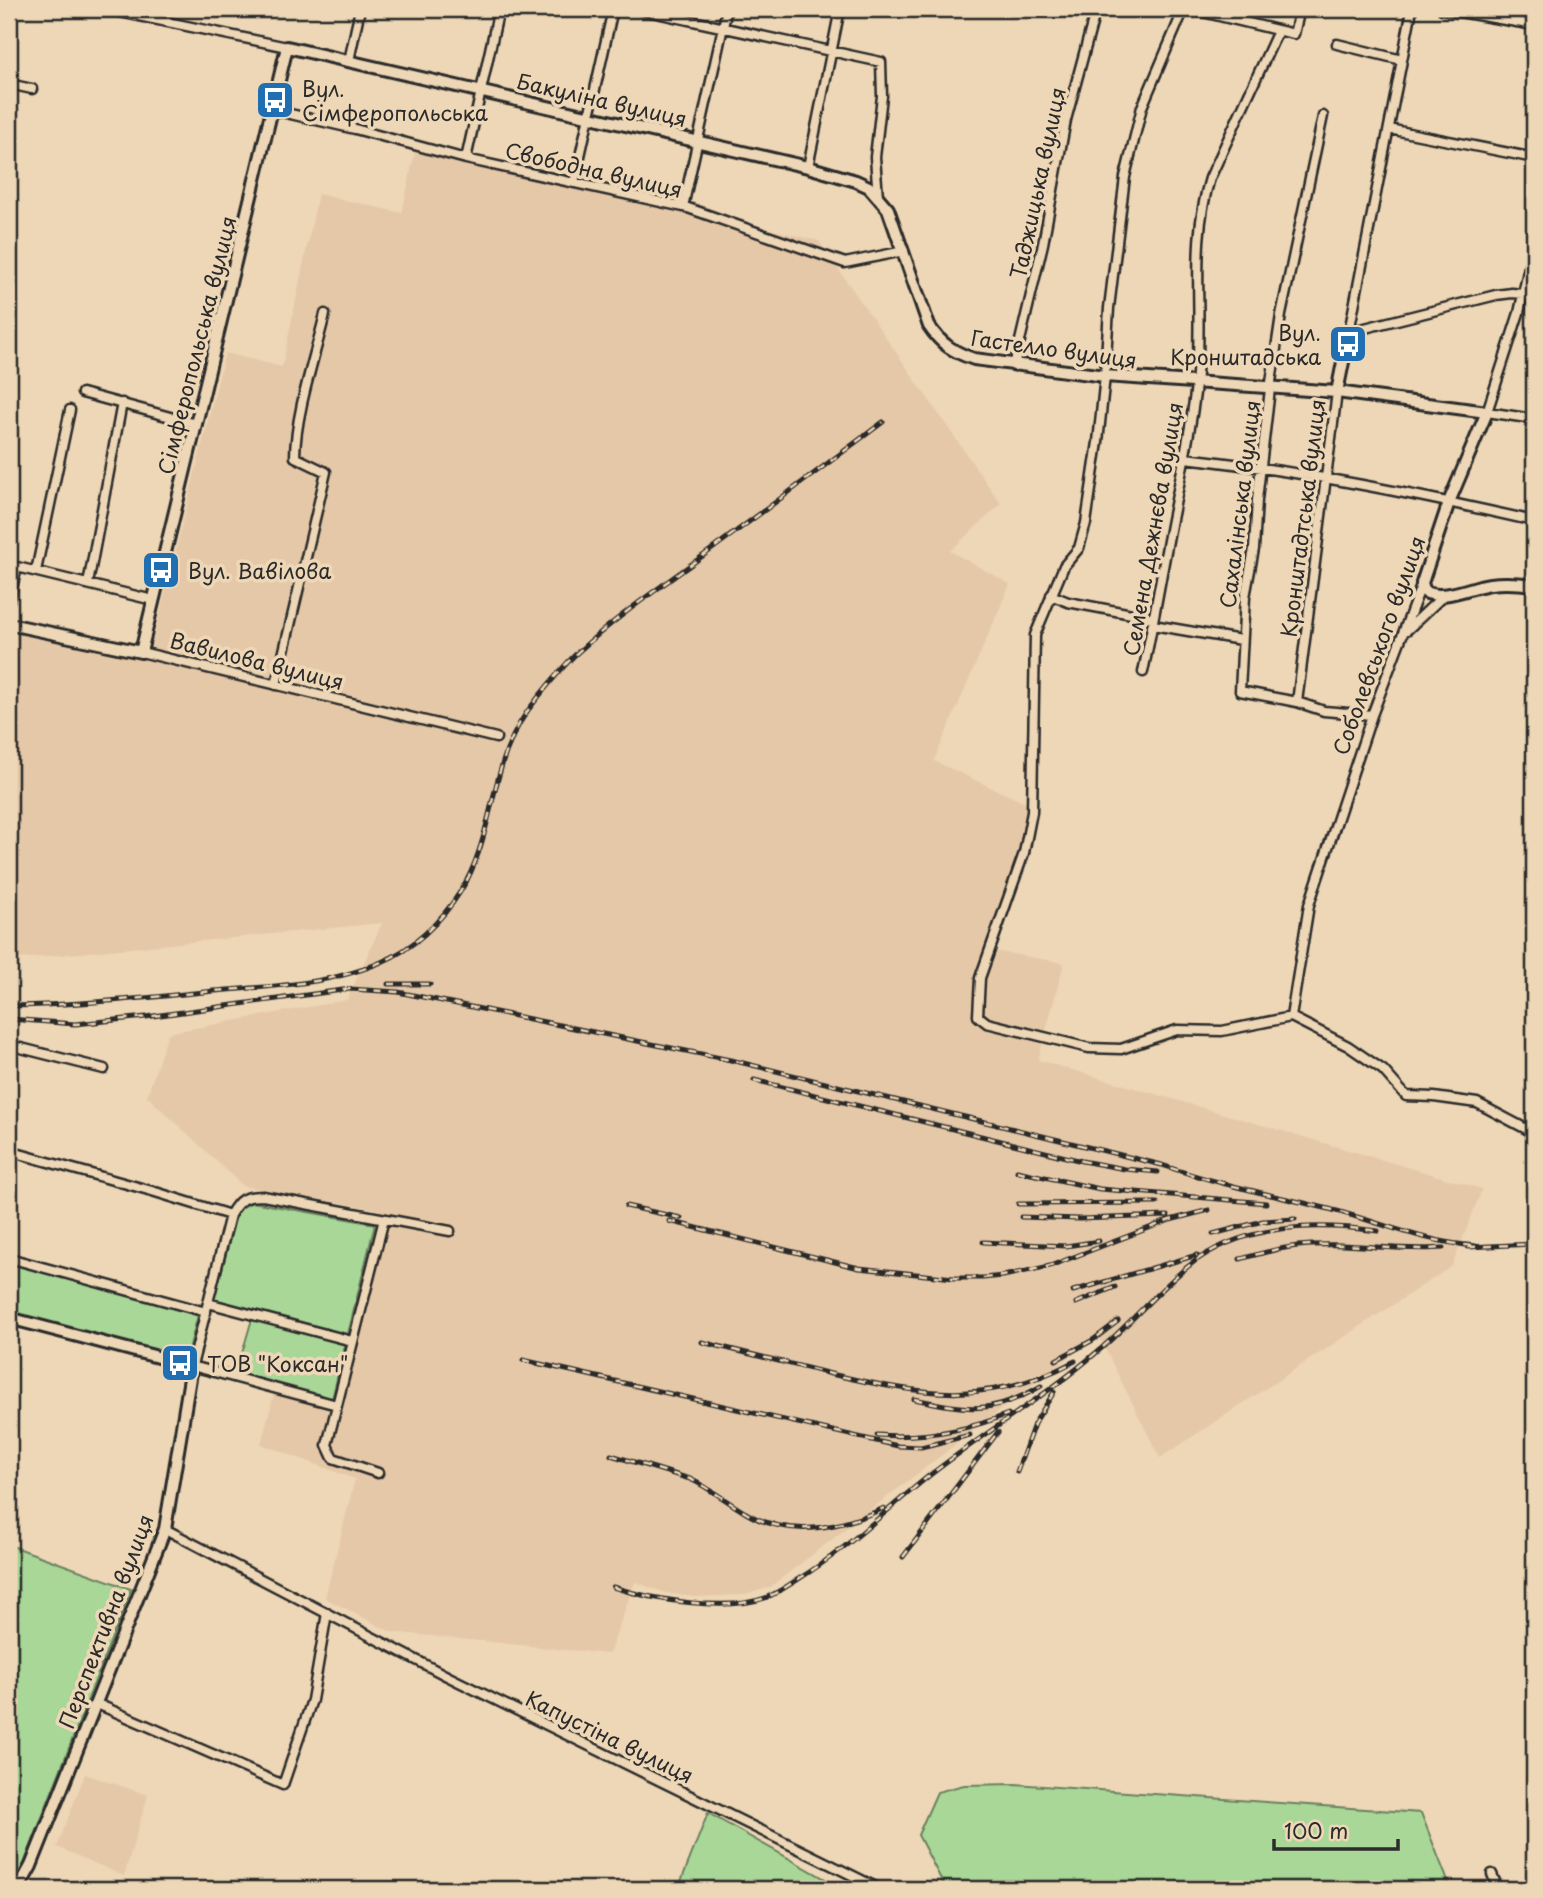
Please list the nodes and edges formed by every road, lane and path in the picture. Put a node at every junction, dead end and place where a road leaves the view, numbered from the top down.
1 (105, 9) edge
2 (360, 9) edge
3 (499, 9) edge
4 (613, 9) edge
5 (638, 9) edge
6 (727, 9) edge
7 (840, 9) edge
8 (1096, 9) edge
9 (1184, 9) edge
10 (1190, 9) edge
11 (1300, 9) edge
12 (1412, 9) edge
13 (1443, 9) edge
14 (1534, 25) edge
15 (722, 27) junction
16 (1278, 31) junction
17 (1337, 44) dead end
18 (287, 47) junction
19 (831, 51) junction
20 (1402, 60) junction
21 (349, 61) junction
22 (9, 84) edge
23 (32, 89) dead end
24 (481, 91) junction
25 (273, 110) junction
26 (589, 116) junction
27 (1323, 116) dead end
28 (1389, 129) junction
29 (698, 141) junction
30 (1534, 158) edge
31 (466, 159) junction
32 (808, 167) junction
33 (574, 183) junction
34 (878, 197) junction
35 (683, 207) junction
36 (1534, 243) edge
37 (904, 251) junction
38 (1530, 294) edge
39 (325, 314) dead end
40 (1349, 332) junction
41 (1014, 366) junction
42 (1105, 376) junction
43 (1196, 384) junction
44 (1270, 389) junction
45 (1337, 392) junction
46 (82, 393) dead end
47 (122, 404) junction
48 (70, 410) dead end
49 (1487, 412) junction
50 (1534, 419) edge
51 (197, 424) junction
52 (1185, 458) junction
53 (1262, 467) junction
54 (1326, 480) junction
55 (1449, 502) junction
56 (1534, 522) edge
57 (13, 565) edge
58 (36, 571) junction
59 (1422, 583) junction
60 (88, 584) junction
61 (1534, 585) edge
62 (1051, 595) junction
63 (1443, 596) junction
64 (153, 600) junction
65 (9, 601) edge
66 (1153, 621) junction
67 (9, 624) edge
68 (1406, 631) junction
69 (1241, 639) junction
70 (141, 652) junction
71 (1143, 671) dead end
72 (276, 685) junction
73 (1297, 702) junction
74 (1373, 715) junction
75 (496, 738) dead end
76 (1291, 1017) junction
77 (9, 1045) edge
78 (104, 1069) dead end
79 (1534, 1133) edge
80 (9, 1151) edge
81 (230, 1215) junction
82 (384, 1219) junction
83 (450, 1231) dead end
84 (9, 1258) edge
85 (207, 1308) junction
86 (9, 1318) edge
87 (352, 1341) junction
88 (192, 1366) junction
89 (337, 1405) junction
90 (378, 1473) dead end
91 (165, 1529) junction
92 (327, 1613) junction
93 (95, 1703) junction
94 (1492, 1874) dead end
95 (9, 1884) edge
96 (20, 1886) edge
97 (880, 1889) edge
98 (1498, 1889) edge

1 - 18 street, Бакуліна вулиця
2 - 21 street
3 - 24 street
4 - 26 street
5 - 15 street
6 - 15 street
7 - 19 street
8 - 41 street, Таджицька вулиця
9 - 42 street
10 - 16 street
11 - 16 street
12 - 20 street, Кронштадтська вулиця
13 - 14 street
15 - 19 street
15 - 29 street
16 - 43 street, Семена Дежнєва вулиця
17 - 20 street
18 - 21 street, Бакуліна вулиця
18 - 25 street, Сімферопольська вулиця
19 - 32 street
19 - 34 street
20 - 28 street, Кронштадтська вулиця
21 - 24 street, Бакуліна вулиця
22 - 23 street
24 - 26 street, Бакуліна вулиця
24 - 31 street
25 - 31 street, Свободна вулиця
25 - 51 street, Сімферопольська вулиця
26 - 29 street, Бакуліна вулиця
26 - 33 street
27 - 44 street, Сахалінська вулиця
28 - 30 street
28 - 40 street, Кронштадтська вулиця
29 - 32 street, Бакуліна вулиця
29 - 35 street
31 - 33 street, Свободна вулиця
32 - 34 street, Бакуліна вулиця
33 - 35 street, Свободна вулиця
34 - 37 street, Гастелло вулиця
35 - 37 street, Свободна вулиця
36 - 38 street, Соболевського вулиця
37 - 41 street, Гастелло вулиця
38 - 40 street
38 - 49 street, Соболевського вулиця
39 - 72 street
40 - 45 street, Кронштадтська вулиця
41 - 42 street, Гастелло вулиця
42 - 43 street, Гастелло вулиця
42 - 62 street
43 - 44 street, Гастелло вулиця
43 - 52 street, Семена Дежнєва вулиця
44 - 45 street, Гастелло вулиця
44 - 53 street, Сахалінська вулиця
45 - 49 street, Гастелло вулиця
45 - 54 street, Кронштадтська вулиця
46 - 47 street
47 - 51 street
47 - 60 street
48 - 58 street
49 - 50 street, Гастелло вулиця
49 - 55 street, Соболевського вулиця
51 - 64 street, Сімферопольська вулиця
52 - 53 street
52 - 66 street, Семена Дежнєва вулиця
53 - 54 street
53 - 69 street, Сахалінська вулиця
54 - 55 street
54 - 73 street, Кронштадтська вулиця
55 - 56 street
55 - 59 street, Соболевського вулиця
57 - 58 street
57 - 65 street
58 - 60 street
59 - 63 street
59 - 68 street, Соболевського вулиця
60 - 64 street
61 - 63 street
62 - 66 street
62 - 76 street
63 - 68 street
64 - 70 street, Сімферопольська вулиця
66 - 69 street
66 - 71 street, Семена Дежнєва вулиця
67 - 70 street, Вавилова вулиця
68 - 74 street, Соболевського вулиця
69 - 73 street, Сахалінська вулиця
70 - 72 street, Вавилова вулиця
72 - 75 street, Вавилова вулиця
73 - 74 street
74 - 76 street, Соболевського вулиця
76 - 79 street
77 - 78 street
80 - 81 street
81 - 82 street
81 - 85 street, Перспективна вулиця
82 - 83 street
82 - 87 street
84 - 85 street
85 - 87 street
85 - 88 street, Перспективна вулиця
86 - 88 street
87 - 89 street
88 - 89 street
88 - 91 street, Перспективна вулиця
89 - 90 street
91 - 92 street, Капустіна вулиця
91 - 93 street, Перспективна вулиця
92 - 93 street
92 - 97 street, Капустіна вулиця
93 - 96 street, Перспективна вулиця
94 - 98 street
95 - 96 street

